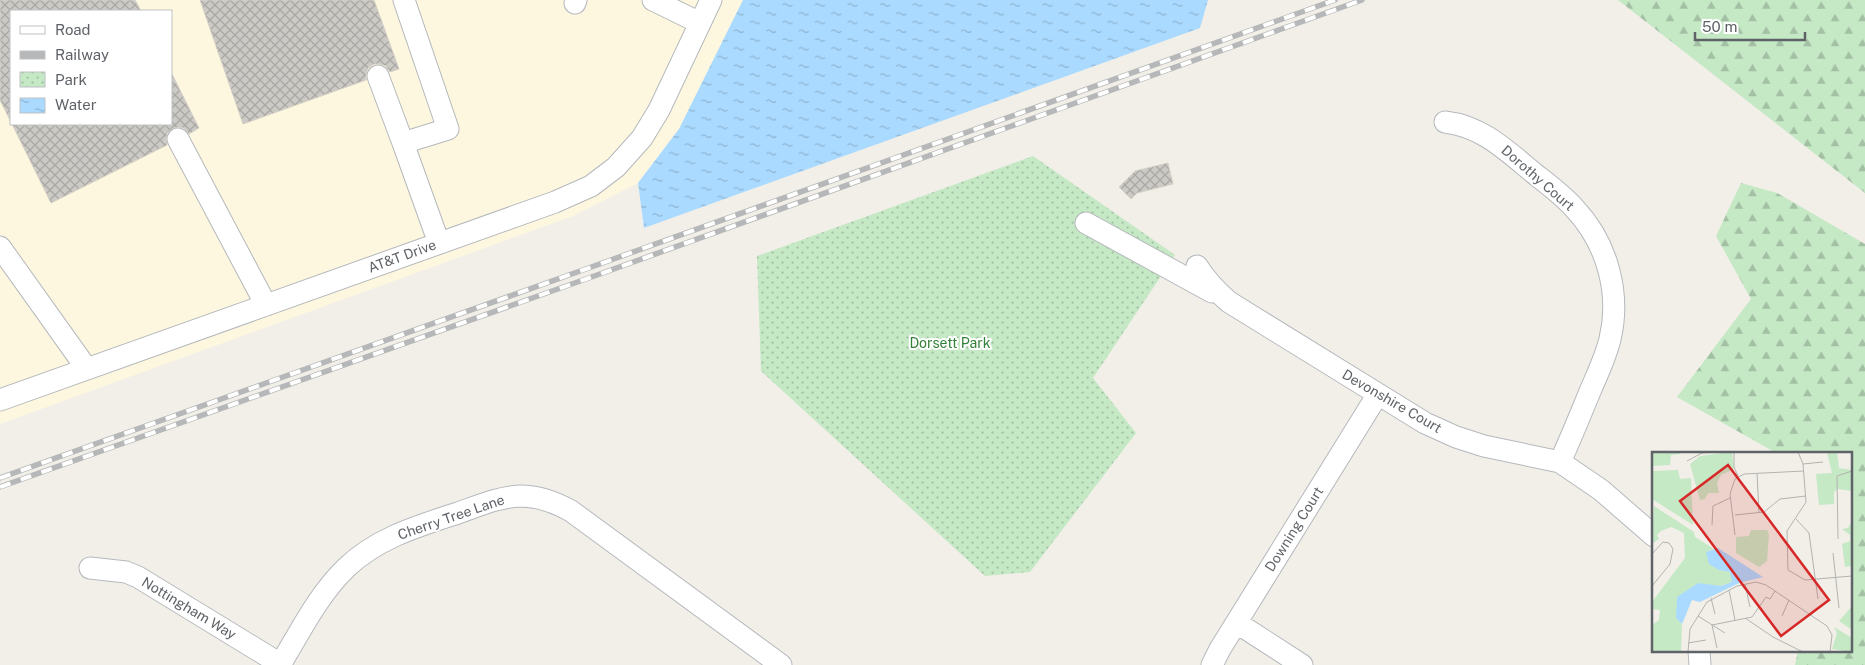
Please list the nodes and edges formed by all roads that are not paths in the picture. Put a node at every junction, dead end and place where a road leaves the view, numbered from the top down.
1 (404, 0) edge
2 (653, 0) edge
3 (711, 0) edge
4 (700, 23) junction
5 (378, 76) dead end
6 (1445, 122) dead end
7 (178, 139) dead end
8 (403, 144) junction
9 (1086, 223) dead end
10 (439, 243) junction
11 (0, 247) edge
12 (1197, 266) dead end
13 (1229, 302) junction
14 (266, 305) junction
15 (87, 369) junction
16 (1378, 394) junction
17 (0, 400) edge
18 (1560, 462) junction
19 (1652, 534) edge
20 (90, 568) dead end
21 (1237, 622) junction
22 (1699, 652) edge
23 (281, 665) edge
24 (781, 665) edge
25 (1212, 665) edge
26 (1302, 665) edge
27 (1700, 665) edge

1 - 8 street
2 - 4 street
3 - 4 street, AT&T Drive
4 - 10 street, AT&T Drive
5 - 8 street
6 - 18 street, Dorothy Court
7 - 14 street
8 - 10 street
9 - 13 street
10 - 14 street, AT&T Drive
11 - 15 street
12 - 13 street, Devonshire Court
13 - 16 street, Devonshire Court
14 - 15 street, AT&T Drive
15 - 17 street, AT&T Drive
16 - 18 street, Devonshire Court
16 - 21 street, Downing Court
18 - 19 street, Devonshire Court
20 - 23 street, Nottingham Way
21 - 25 street, Downing Court
21 - 26 street
22 - 27 street
23 - 24 street, Cherry Tree Lane

